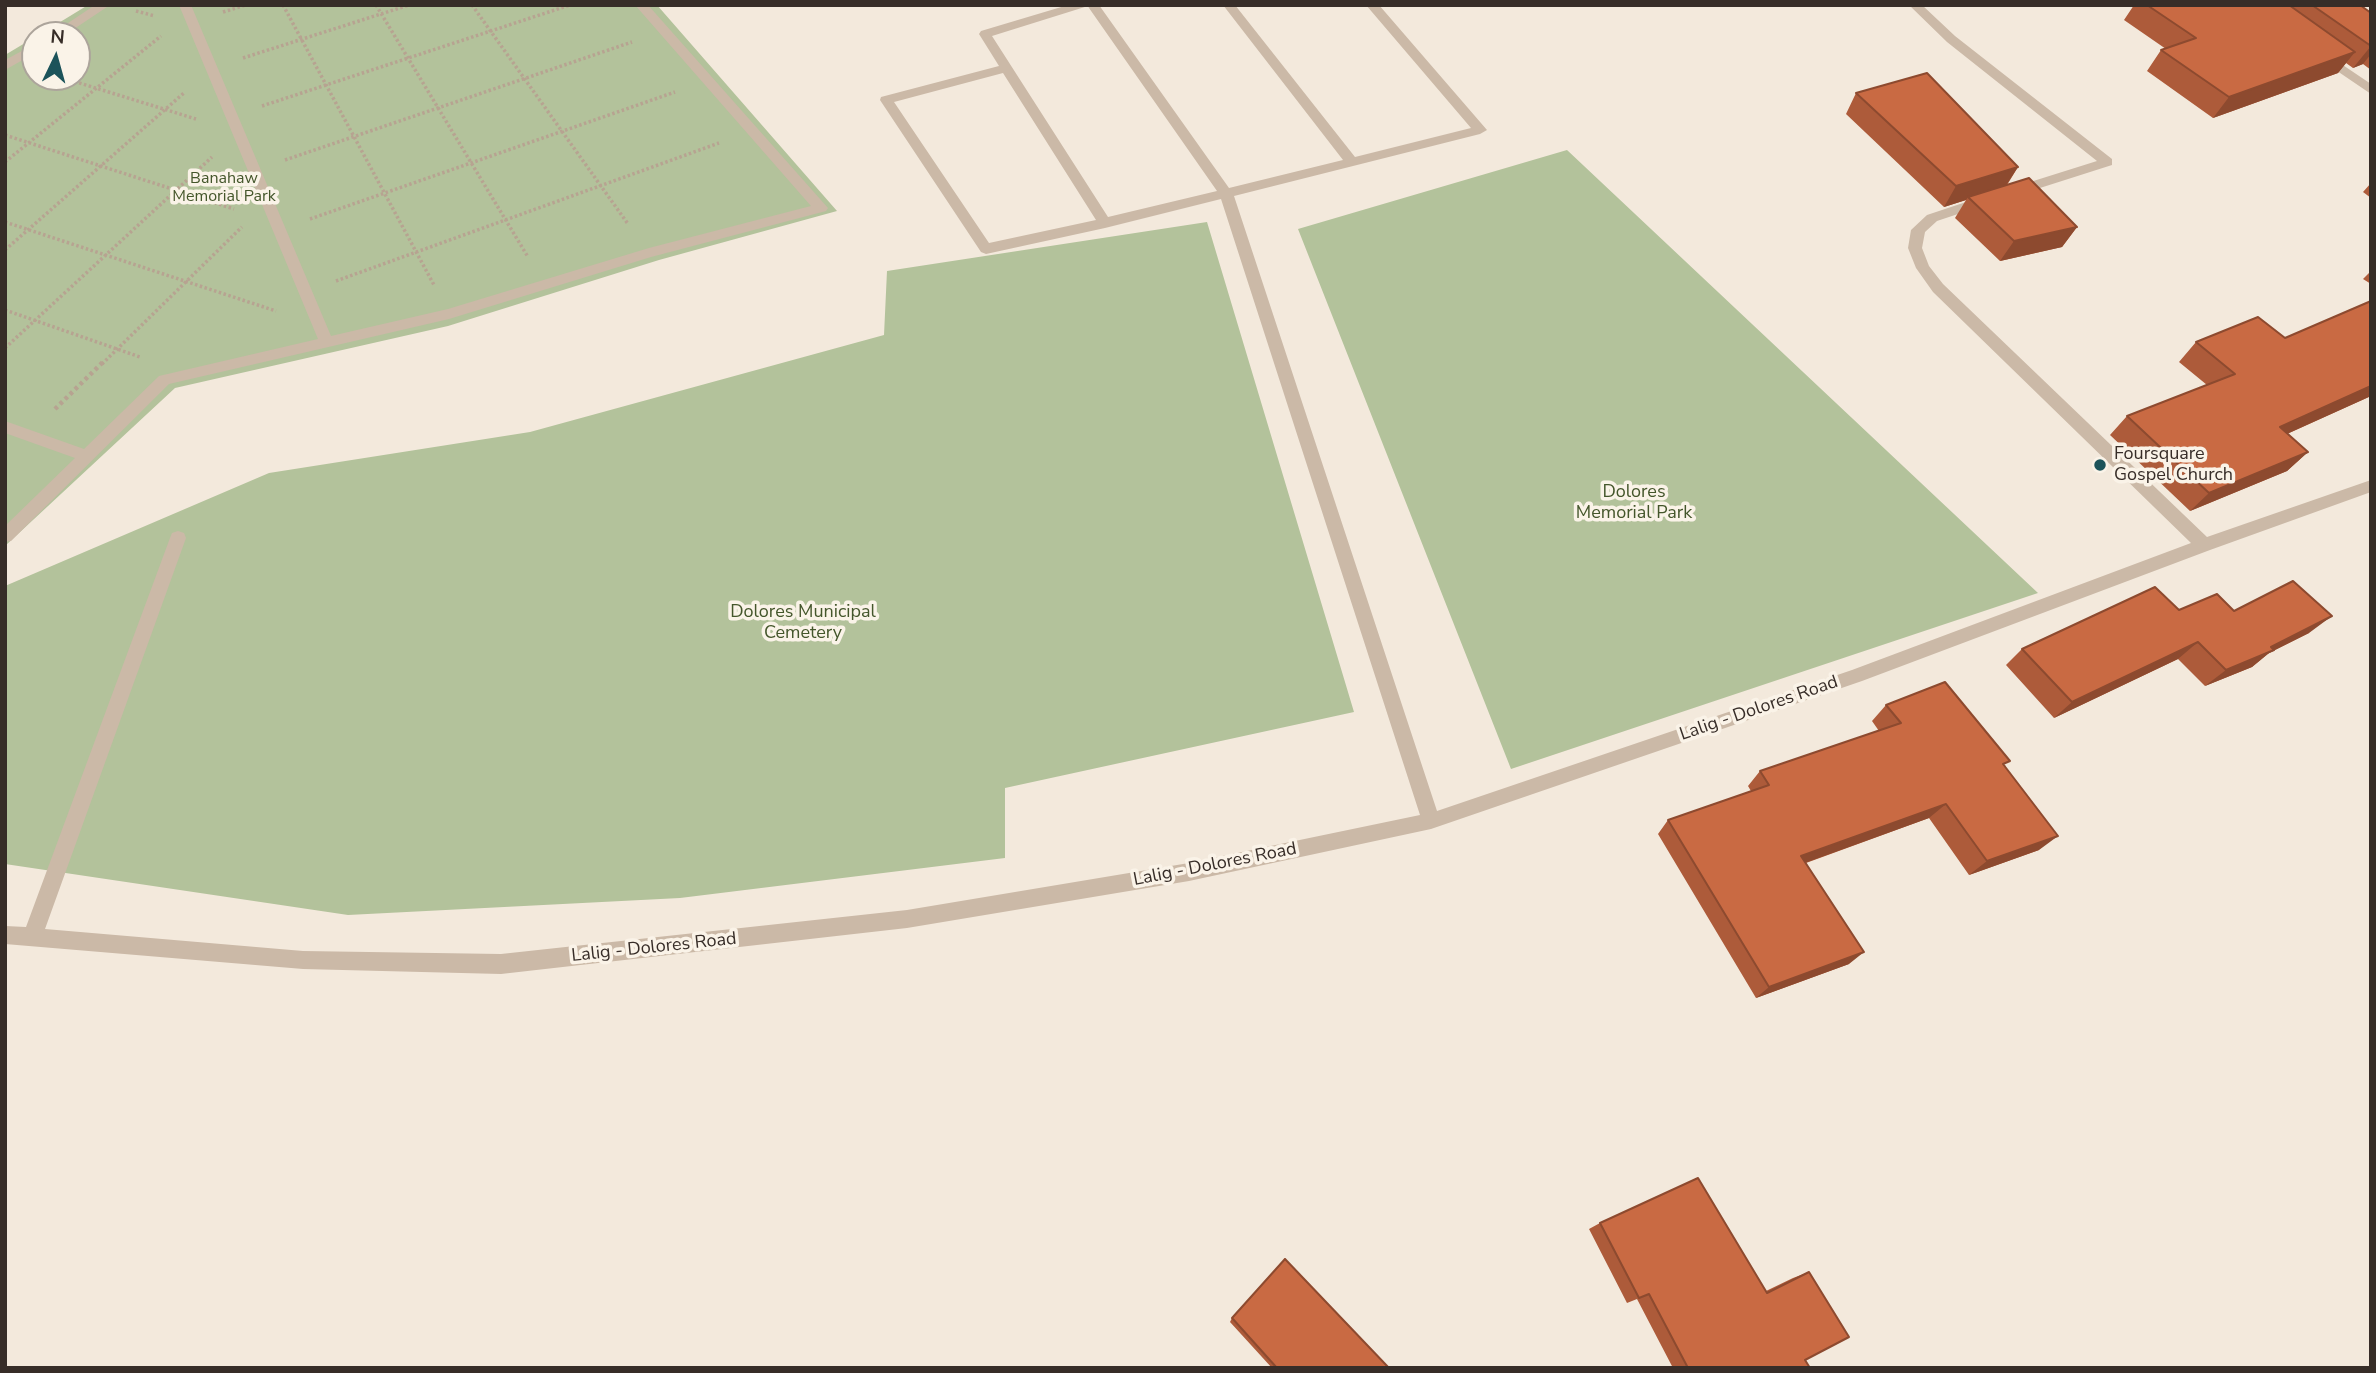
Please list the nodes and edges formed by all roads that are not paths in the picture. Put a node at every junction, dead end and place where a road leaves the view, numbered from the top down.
1 (104, 5) edge
2 (185, 5) edge
3 (640, 5) edge
4 (1082, 5) edge
5 (1093, 5) edge
6 (1228, 5) edge
7 (1372, 5) edge
8 (1915, 5) edge
9 (78, 21) edge
10 (2307, 44) edge
11 (21, 56) edge
12 (5, 66) edge
13 (1007, 68) junction
14 (2371, 90) edge
15 (1352, 162) junction
16 (1226, 193) junction
17 (1105, 223) junction
18 (327, 343) junction
19 (5, 428) edge
20 (87, 456) junction
21 (2371, 486) edge
22 (5, 536) edge
23 (178, 538) dead end
24 (2204, 545) junction
25 (1431, 821) junction
26 (5, 935) edge
27 (32, 939) junction

1 - 9 street
2 - 18 street
3 - 18 street
4 - 13 street
5 - 16 street
6 - 15 street
7 - 15 street
8 - 24 street
10 - 14 street
11 - 12 street
13 - 17 street
13 - 17 street
15 - 16 street
16 - 17 street
16 - 25 street
18 - 20 street
19 - 20 street
20 - 22 street
21 - 24 street, Lalig - Dolores Road
23 - 27 street
24 - 25 street, Lalig - Dolores Road
25 - 27 street, Lalig - Dolores Road
26 - 27 street, Lalig - Dolores Road

